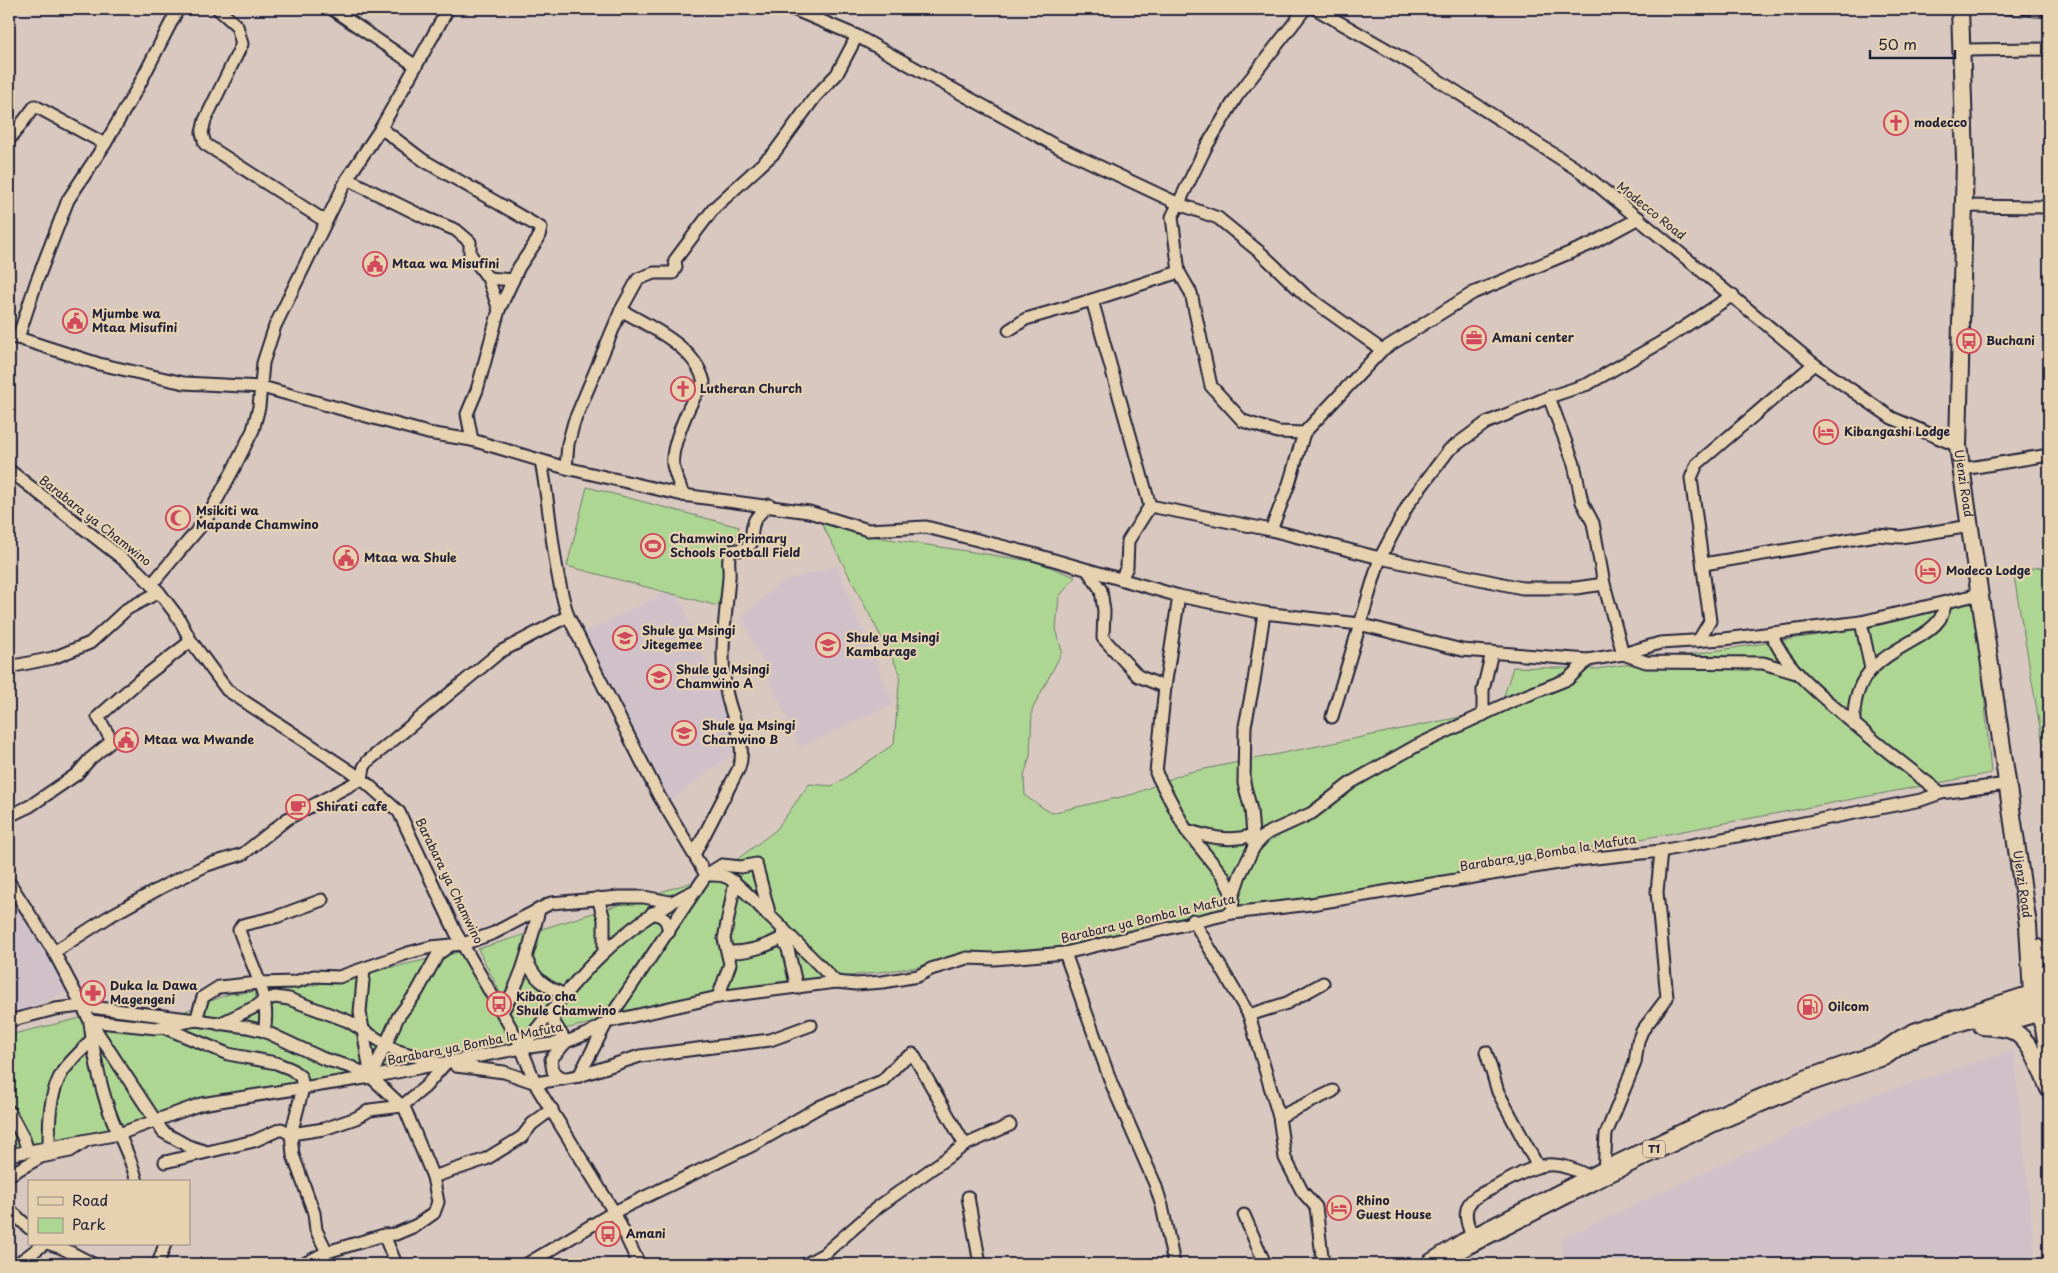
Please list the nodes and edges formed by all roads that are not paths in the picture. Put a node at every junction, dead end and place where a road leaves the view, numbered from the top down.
1 (178, 9) edge
2 (218, 9) edge
3 (332, 9) edge
4 (448, 9) edge
5 (793, 9) edge
6 (1305, 9) edge
7 (1316, 9) edge
8 (1960, 9) edge
9 (857, 36) junction
10 (1963, 50) junction
11 (2049, 50) edge
12 (416, 66) junction
13 (381, 128) junction
14 (9, 140) edge
15 (105, 144) junction
16 (347, 180) junction
17 (1179, 204) junction
18 (1963, 206) junction
19 (2049, 207) edge
20 (1639, 218) junction
21 (325, 221) junction
22 (1179, 272) junction
23 (488, 278) junction
24 (513, 280) junction
25 (1733, 295) junction
26 (1092, 300) junction
27 (499, 310) junction
28 (621, 310) junction
29 (1009, 330) dead end
30 (13, 338) edge
31 (1382, 350) junction
32 (1814, 364) junction
33 (262, 387) junction
34 (1549, 397) junction
35 (1304, 433) junction
36 (472, 440) junction
37 (1958, 446) junction
38 (2049, 455) edge
39 (541, 461) junction
40 (566, 468) junction
41 (1962, 469) junction
42 (9, 470) edge
43 (683, 494) junction
44 (769, 505) junction
45 (1150, 506) junction
46 (1971, 526) junction
47 (1271, 530) junction
48 (1380, 558) junction
49 (1704, 564) junction
50 (1088, 571) junction
51 (1121, 579) junction
52 (1604, 584) junction
53 (155, 588) junction
54 (1980, 594) junction
55 (1179, 596) junction
56 (1946, 602) junction
57 (1264, 613) junction
58 (568, 616) junction
59 (1710, 621) junction
60 (1861, 622) junction
61 (1359, 624) junction
62 (1771, 633) junction
63 (1724, 639) junction
64 (1698, 640) junction
65 (191, 641) junction
66 (1492, 652) junction
67 (1623, 654) junction
68 (1588, 660) junction
69 (9, 667) edge
70 (1871, 669) junction
71 (1796, 673) junction
72 (1165, 687) junction
73 (1483, 715) junction
74 (1332, 717) dead end
75 (1854, 724) junction
76 (362, 778) junction
77 (2007, 784) junction
78 (1941, 793) junction
79 (9, 816) edge
80 (1186, 830) junction
81 (1253, 841) junction
82 (1661, 851) junction
83 (695, 853) junction
84 (706, 875) junction
85 (9, 882) edge
86 (735, 882) junction
87 (697, 890) junction
88 (1233, 896) junction
89 (598, 898) junction
90 (322, 900) dead end
91 (670, 902) junction
92 (539, 910) junction
93 (652, 913) junction
94 (1232, 913) junction
95 (770, 916) junction
96 (1193, 920) junction
97 (2028, 925) junction
98 (669, 932) junction
99 (782, 933) junction
100 (463, 944) junction
101 (448, 946) junction
102 (604, 951) junction
103 (54, 952) junction
104 (728, 952) junction
105 (1065, 953) junction
106 (2044, 958) edge
107 (527, 960) junction
108 (364, 970) junction
109 (836, 982) junction
110 (259, 983) junction
111 (1323, 983) dead end
112 (797, 988) junction
113 (718, 996) junction
114 (560, 998) junction
115 (2044, 998) edge
116 (265, 1000) junction
117 (82, 1006) junction
118 (502, 1012) junction
119 (1249, 1015) junction
120 (196, 1020) junction
121 (90, 1021) junction
122 (9, 1022) edge
123 (607, 1022) junction
124 (219, 1024) junction
125 (811, 1025) dead end
126 (1982, 1026) junction
127 (162, 1027) junction
128 (362, 1028) junction
129 (264, 1031) junction
130 (92, 1039) junction
131 (566, 1042) junction
132 (385, 1044) junction
133 (522, 1048) junction
134 (1486, 1052) dead end
135 (1884, 1054) junction
136 (2049, 1058) edge
137 (444, 1064) junction
138 (395, 1073) junction
139 (578, 1076) junction
140 (371, 1077) junction
141 (563, 1079) junction
142 (536, 1083) junction
143 (303, 1088) junction
144 (384, 1089) junction
145 (2049, 1089) edge
146 (1333, 1091) dead end
147 (402, 1106) junction
148 (552, 1109) junction
149 (370, 1110) junction
150 (9, 1111) edge
151 (1279, 1117) junction
152 (156, 1120) junction
153 (1010, 1125) dead end
154 (119, 1134) junction
155 (291, 1134) junction
156 (89, 1138) junction
157 (965, 1145) junction
158 (49, 1147) junction
159 (28, 1151) junction
160 (204, 1151) junction
161 (9, 1155) edge
162 (165, 1162) dead end
163 (1538, 1165) junction
164 (9, 1175) edge
165 (1599, 1176) junction
166 (433, 1177) junction
167 (137, 1180) edge
168 (968, 1197) dead end
169 (9, 1209) edge
170 (614, 1212) junction
171 (1244, 1214) dead end
172 (28, 1227) edge
173 (384, 1236) junction
174 (1473, 1240) junction
175 (41, 1246) edge
176 (56, 1246) edge
177 (165, 1246) edge
178 (327, 1252) junction
179 (1442, 1262) edge
180 (18, 1264) edge
181 (93, 1264) edge
182 (158, 1264) edge
183 (304, 1264) edge
184 (396, 1264) edge
185 (527, 1264) edge
186 (639, 1264) edge
187 (806, 1264) edge
188 (980, 1264) edge
189 (1174, 1264) edge
190 (1265, 1264) edge
191 (1323, 1264) edge

1 - 15 street
2 - 21 street
3 - 12 street
4 - 12 street
5 - 9 street
6 - 17 street
7 - 20 street, Modecco Road
8 - 10 street, Ujenzi Road
9 - 17 street
9 - 28 street
10 - 11 street
10 - 18 street, Ujenzi Road
12 - 13 street
13 - 16 street
13 - 24 street
14 - 15 street
15 - 30 street
16 - 21 street
16 - 23 street
17 - 22 street
17 - 31 street
18 - 19 street
18 - 37 street, Ujenzi Road
20 - 25 street, Modecco Road
20 - 31 street
21 - 33 street
22 - 26 street
22 - 35 street
23 - 24 street
23 - 27 street
24 - 27 street
25 - 32 street, Modecco Road
25 - 34 street
26 - 29 street
26 - 45 street
27 - 36 street
28 - 40 street
28 - 43 street
30 - 33 street
31 - 35 street
32 - 37 street, Modecco Road
32 - 49 street
33 - 36 street
33 - 53 street
34 - 48 street
34 - 52 street
35 - 47 street
36 - 39 street
37 - 41 street, Ujenzi Road
38 - 41 street
39 - 40 street
39 - 58 street
40 - 43 street
41 - 46 street, Ujenzi Road
42 - 53 street, Barabara ya Chamwino
43 - 44 street
44 - 50 street
44 - 83 street
45 - 47 street
45 - 51 street
46 - 49 street
46 - 54 street, Ujenzi Road
47 - 48 street
48 - 52 street
48 - 61 street
49 - 59 street
50 - 51 street
50 - 72 street
51 - 55 street
52 - 67 street
53 - 65 street, Barabara ya Chamwino
53 - 69 street
54 - 56 street
54 - 77 street, Ujenzi Road
55 - 57 street
55 - 72 street
56 - 60 street
56 - 70 street
57 - 61 street
57 - 81 street
58 - 76 street
58 - 83 street
59 - 63 street
59 - 64 street
60 - 62 street
60 - 70 street
61 - 66 street
61 - 74 street
62 - 63 street
62 - 71 street
63 - 64 street
64 - 67 street
65 - 76 street, Barabara ya Chamwino
65 - 79 street
66 - 68 street
66 - 73 street
67 - 68 street
67 - 71 street
68 - 73 street
70 - 75 street
71 - 75 street
72 - 80 street
73 - 81 street
75 - 78 street
76 - 100 street, Barabara ya Chamwino
76 - 103 street
77 - 78 street, Barabara ya Bomba la Mafuta
77 - 97 street, Ujenzi Road
78 - 82 street, Barabara ya Bomba la Mafuta
80 - 81 street
80 - 88 street
81 - 88 street
82 - 94 street, Barabara ya Bomba la Mafuta
82 - 165 street
83 - 84 street
84 - 86 street
84 - 87 street
84 - 95 street
85 - 103 street
86 - 95 street
86 - 104 street
87 - 91 street
87 - 98 street
88 - 94 street
89 - 91 street
89 - 92 street
89 - 102 street
90 - 110 street
91 - 93 street
92 - 100 street
92 - 107 street
93 - 98 street
93 - 102 street
94 - 96 street, Barabara ya Bomba la Mafuta
95 - 99 street
96 - 105 street, Barabara ya Bomba la Mafuta
96 - 119 street
97 - 106 street, Ujenzi Road
97 - 115 street, Ujenzi Road
98 - 123 street
99 - 104 street
99 - 109 street
99 - 112 street
100 - 101 street
100 - 118 street, Barabara ya Chamwino
101 - 108 street
101 - 132 street
102 - 114 street
103 - 117 street
104 - 113 street
105 - 109 street, Barabara ya Bomba la Mafuta
105 - 189 street
106 - 115 street, Ujenzi Road
107 - 114 street
107 - 118 street
108 - 110 street
108 - 128 street
109 - 112 street, Barabara ya Bomba la Mafuta
110 - 116 street
110 - 120 street
111 - 119 street
112 - 113 street, Barabara ya Bomba la Mafuta
113 - 123 street, Barabara ya Bomba la Mafuta
114 - 131 street
114 - 133 street
115 - 126 highway, T1
115 - 135 highway, T1
115 - 136 street, Ujenzi Road
116 - 124 street
116 - 128 street
116 - 129 street
117 - 120 street
117 - 121 street
117 - 122 street
118 - 133 street, Barabara ya Chamwino
119 - 151 street
120 - 124 street
120 - 127 street
121 - 127 street
121 - 130 street
121 - 152 street
123 - 131 street, Barabara ya Bomba la Mafuta
123 - 139 street
124 - 129 street
125 - 139 street
126 - 135 highway, T1
126 - 145 street
127 - 143 street
128 - 132 street
128 - 140 street
129 - 140 street
130 - 154 street
130 - 158 street
131 - 133 street, Barabara ya Bomba la Mafuta
131 - 141 street
132 - 137 street
132 - 140 street
133 - 137 street, Barabara ya Bomba la Mafuta
133 - 142 street, Barabara ya Chamwino
134 - 163 street
135 - 165 highway, T1
137 - 138 street, Barabara ya Bomba la Mafuta
137 - 142 street
137 - 147 street
138 - 140 street, Barabara ya Bomba la Mafuta
138 - 144 street
139 - 141 street
140 - 143 street, Barabara ya Bomba la Mafuta
140 - 144 street
141 - 142 street
142 - 148 street, Barabara ya Chamwino
143 - 152 street, Barabara ya Bomba la Mafuta
143 - 155 street
144 - 147 street
144 - 149 street
146 - 151 street
147 - 149 street
147 - 166 street
148 - 166 street
148 - 170 street, Barabara ya Chamwino
149 - 155 street
150 - 159 street
151 - 191 street
152 - 154 street, Barabara ya Bomba la Mafuta
152 - 160 street
153 - 157 street
154 - 156 street, Barabara ya Bomba la Mafuta
154 - 167 street
155 - 160 street
155 - 178 street
156 - 158 street, Barabara ya Bomba la Mafuta
156 - 164 street
157 - 170 street
157 - 187 street
158 - 159 street, Barabara ya Bomba la Mafuta
159 - 161 street, Barabara ya Bomba la Mafuta
160 - 162 street
163 - 165 street
163 - 174 street
165 - 174 highway, T1
166 - 173 street
168 - 188 street
169 - 172 street
170 - 185 street
170 - 186 street, Barabara ya Chamwino
171 - 190 street
173 - 178 street
173 - 184 street
174 - 179 highway, T1
175 - 180 street
176 - 181 street
177 - 182 street
178 - 183 street

